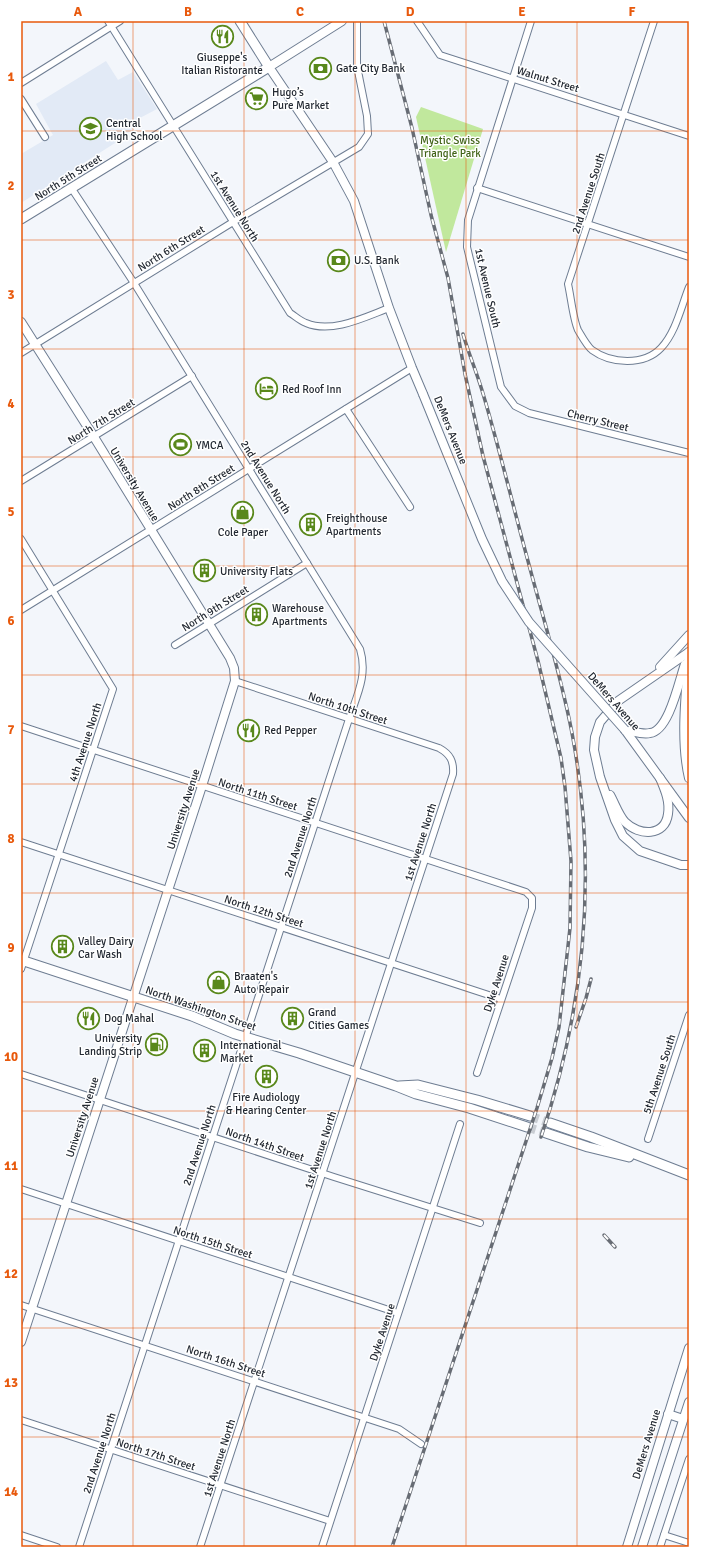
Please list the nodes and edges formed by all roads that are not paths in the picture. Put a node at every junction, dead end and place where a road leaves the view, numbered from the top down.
1 (120, 21) edge
2 (240, 21) edge
3 (342, 21) edge
4 (358, 21) edge
5 (417, 21) edge
6 (531, 21) edge
7 (654, 21) edge
8 (109, 24) edge
9 (270, 67) junction
10 (513, 79) junction
11 (21, 83) edge
12 (21, 99) edge
13 (624, 114) junction
14 (173, 126) junction
15 (689, 136) edge
16 (45, 137) dead end
17 (333, 162) junction
18 (477, 188) junction
19 (72, 189) junction
20 (21, 220) edge
21 (233, 222) junction
22 (588, 224) junction
23 (689, 257) edge
24 (134, 282) junction
25 (689, 287) edge
26 (390, 308) junction
27 (21, 322) edge
28 (35, 345) junction
29 (21, 353) edge
30 (412, 368) junction
31 (192, 376) junction
32 (507, 398) joint
33 (346, 409) junction
34 (94, 437) junction
35 (689, 453) edge
36 (249, 469) junction
37 (21, 481) edge
38 (410, 507) dead end
39 (150, 530) junction
40 (21, 539) edge
41 (307, 563) junction
42 (53, 590) junction
43 (21, 610) edge
44 (209, 624) junction
45 (689, 634) edge
46 (175, 645) dead end
47 (689, 652) edge
48 (235, 681) junction
49 (644, 683) junction
50 (349, 719) junction
51 (21, 726) edge
52 (625, 730) junction
53 (93, 750) junction
54 (452, 759) joint
55 (600, 777) junction
56 (660, 778) junction
57 (689, 778) edge
58 (202, 786) junction
59 (689, 818) edge
60 (315, 823) junction
61 (21, 842) edge
62 (59, 854) junction
63 (425, 859) junction
64 (689, 865) edge
65 (169, 890) junction
66 (532, 898) joint
67 (282, 927) junction
68 (22, 963) edge
69 (391, 963) junction
70 (133, 997) junction
71 (501, 999) junction
72 (689, 1015) edge
73 (245, 1037) junction
74 (356, 1072) junction
75 (477, 1073) dead end
76 (21, 1074) edge
77 (396, 1086) junction
78 (99, 1100) junction
79 (530, 1116) tunnel mouth
80 (550, 1123) tunnel mouth
81 (460, 1124) dead end
82 (527, 1127) tunnel mouth
83 (546, 1133) tunnel mouth
84 (213, 1137) junction
85 (648, 1139) dead end
86 (660, 1165) junction
87 (323, 1174) junction
88 (689, 1175) edge
89 (21, 1189) edge
90 (66, 1204) junction
91 (432, 1209) junction
92 (480, 1223) dead end
93 (178, 1241) junction
94 (288, 1277) junction
95 (21, 1305) edge
96 (32, 1308) junction
97 (398, 1313) junction
98 (21, 1342) edge
99 (144, 1345) junction
100 (689, 1348) edge
101 (254, 1381) junction
102 (689, 1402) edge
103 (668, 1414) junction
104 (365, 1417) junction
105 (21, 1420) edge
106 (686, 1420) edge
107 (421, 1444) dead end
108 (111, 1449) junction
109 (689, 1459) edge
110 (220, 1485) junction
111 (330, 1521) junction
112 (21, 1535) edge
113 (664, 1535) junction
114 (689, 1543) edge
115 (57, 1547) edge
116 (79, 1547) edge
117 (200, 1547) edge
118 (322, 1547) edge
119 (627, 1547) edge
120 (642, 1547) edge
121 (660, 1547) edge

1 - 8 street
2 - 9 main road, DeMers Avenue
3 - 9 main road
4 - 17 street, North 6th Street
5 - 10 street, Walnut Street
6 - 10 street, 1st Avenue South
7 - 13 street, 2nd Avenue South
8 - 11 street
8 - 14 street, 1st Avenue North
9 - 14 main road, North 5th Street
9 - 17 main road, DeMers Avenue
10 - 13 street, Walnut Street
10 - 18 street, 1st Avenue South
12 - 16 street
13 - 15 street, Walnut Street
13 - 22 street, 2nd Avenue South
14 - 19 main road, North 5th Street
14 - 21 street, 1st Avenue North
17 - 21 street, North 6th Street
17 - 26 main road, DeMers Avenue
18 - 22 street
18 - 32 street, 1st Avenue South
19 - 20 main road, North 5th Street
19 - 24 street, 2nd Avenue North
21 - 24 street, North 6th Street
21 - 26 street, 1st Avenue North
22 - 23 street
22 - 25 street, 2nd Avenue South
24 - 28 street, North 6th Street
24 - 31 street, 2nd Avenue North
26 - 30 main road, DeMers Avenue
27 - 28 main road, University Avenue
28 - 29 street, North 6th Street
28 - 34 main road, University Avenue
30 - 33 street, North 8th Street
30 - 52 main road, DeMers Avenue, bridge
31 - 34 street, North 7th Street
31 - 36 street, 2nd Avenue North
32 - 35 street, Cherry Street
33 - 36 street, North 8th Street
33 - 38 street
34 - 37 street, North 7th Street
34 - 39 main road, University Avenue
36 - 39 street, North 8th Street
36 - 41 street, 2nd Avenue North
39 - 42 street, North 8th Street
39 - 44 main road, University Avenue
40 - 42 street, 4th Avenue North
41 - 44 street, North 9th Street
41 - 50 street, 2nd Avenue North
42 - 43 street, North 8th Street
42 - 53 street, 4th Avenue North
44 - 46 street, North 9th Street
44 - 48 main road, University Avenue
45 - 49 main road
47 - 49 main road
47 - 52 main road
47 - 57 main road
48 - 50 street, North 10th Street
48 - 58 main road, University Avenue
49 - 55 main road
50 - 54 street, North 10th Street
50 - 60 street, 2nd Avenue North
51 - 53 street, North 11th Street
52 - 56 main road, DeMers Avenue
53 - 58 street, North 11th Street
53 - 62 street, 4th Avenue North
54 - 63 street, 1st Avenue North
55 - 56 main road
55 - 64 main road
56 - 59 main road, DeMers Avenue
58 - 60 street, North 11th Street
58 - 65 main road, University Avenue
60 - 63 street, North 11th Street
60 - 67 street, 2nd Avenue North
61 - 62 street, North 12th Street
62 - 65 street, North 12th Street
62 - 68 street, 4th Avenue North
63 - 66 street, North 11th Street
63 - 69 street, 1st Avenue North
65 - 67 street, North 12th Street
65 - 70 main road, University Avenue
66 - 71 street, Dyke Avenue
67 - 69 street, North 12th Street
67 - 73 street, 2nd Avenue North
68 - 70 main road, North Washington Street
69 - 71 street, North 12th Street
69 - 74 street, 1st Avenue North
70 - 73 main road, North Washington Street
70 - 78 main road, University Avenue
71 - 75 street, Dyke Avenue
72 - 85 street, 5th Avenue South
73 - 74 main road, North Washington Street
73 - 84 street, 2nd Avenue North
74 - 77 main road, North Washington Street
74 - 87 street, 1st Avenue North
76 - 78 street, North 14th Street
77 - 79 main road, North Washington Street
77 - 82 main road, North Washington Street
78 - 84 street, North 14th Street
78 - 90 main road, University Avenue
80 - 86 main road
81 - 91 street, Dyke Avenue
83 - 86 main road
84 - 87 street, North 14th Street
84 - 93 street, 2nd Avenue North
86 - 88 main road
87 - 91 street, North 14th Street
87 - 94 street, 1st Avenue North
89 - 90 street, North 15th Street
90 - 93 street, North 15th Street
90 - 96 main road, University Avenue
91 - 92 street, North 14th Street
91 - 97 street, Dyke Avenue
93 - 94 street, North 15th Street
93 - 99 street, 2nd Avenue North
94 - 97 street, North 15th Street
94 - 101 street, 1st Avenue North
95 - 96 street, North 16th Street
96 - 98 main road, University Avenue
96 - 99 street, North 16th Street
97 - 104 street, Dyke Avenue
99 - 101 street, North 16th Street
99 - 108 street, 2nd Avenue North
100 - 103 main road, DeMers Avenue
101 - 104 street, North 16th Street
101 - 110 street, 1st Avenue North
102 - 106 main road
103 - 106 main road
103 - 119 main road, DeMers Avenue
104 - 107 street, North 16th Street
104 - 111 street, Dyke Avenue
105 - 108 street, North 17th Street
106 - 120 main road
108 - 110 street, North 17th Street
108 - 116 street, 2nd Avenue North
109 - 113 street
110 - 111 street, North 17th Street
110 - 117 street, 1st Avenue North
111 - 118 street, Dyke Avenue
112 - 115 street
113 - 114 street
113 - 121 street

